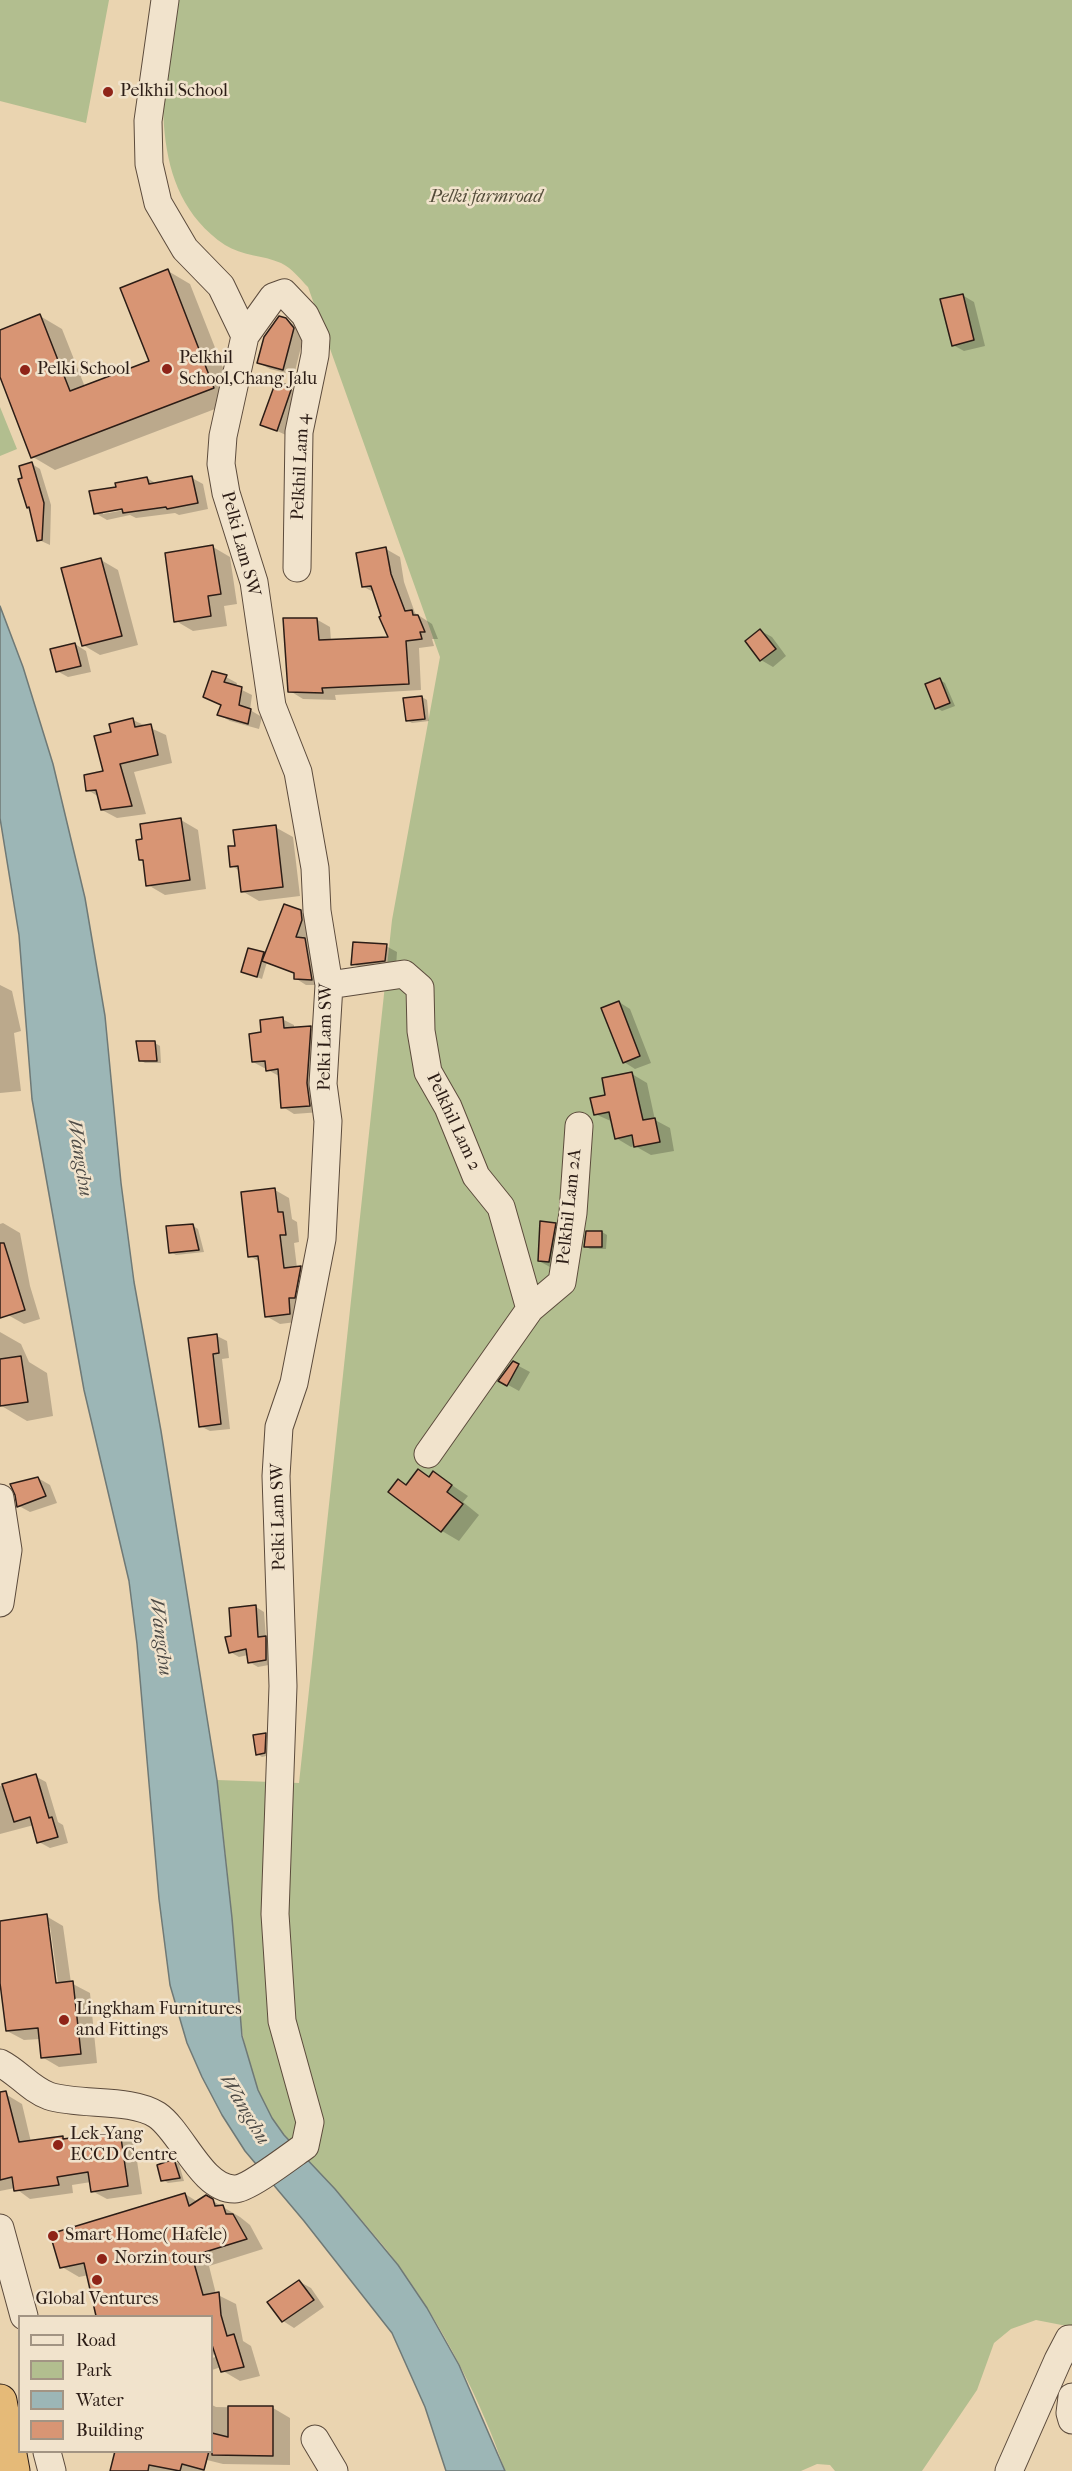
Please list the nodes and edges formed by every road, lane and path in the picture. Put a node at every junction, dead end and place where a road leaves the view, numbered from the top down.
1 (165, 0) edge
2 (245, 336) junction
3 (297, 568) dead end
4 (329, 985) junction
5 (579, 1126) dead end
6 (530, 1309) junction
7 (428, 1454) dead end
8 (0, 1498) edge
9 (0, 1603) edge
10 (0, 2063) edge
11 (0, 2228) edge
12 (24, 2315) edge
13 (1072, 2339) edge
14 (1072, 2397) edge
15 (0, 2401) edge
16 (1072, 2420) edge
17 (315, 2439) dead end
18 (48, 2453) edge
19 (13, 2471) edge
20 (52, 2471) edge
21 (334, 2471) edge
22 (1009, 2471) edge

1 - 2 street
2 - 3 street, Pelkhil Lam 4
2 - 4 street, Pelki Lam SW
4 - 6 street, Pelkhil Lam 2
4 - 10 street, Pelki Lam SW
5 - 6 street, Pelkhil Lam 2A
6 - 7 street
8 - 9 street
11 - 12 street
13 - 22 street
14 - 16 street
15 - 19 highway
17 - 21 street
18 - 20 street

